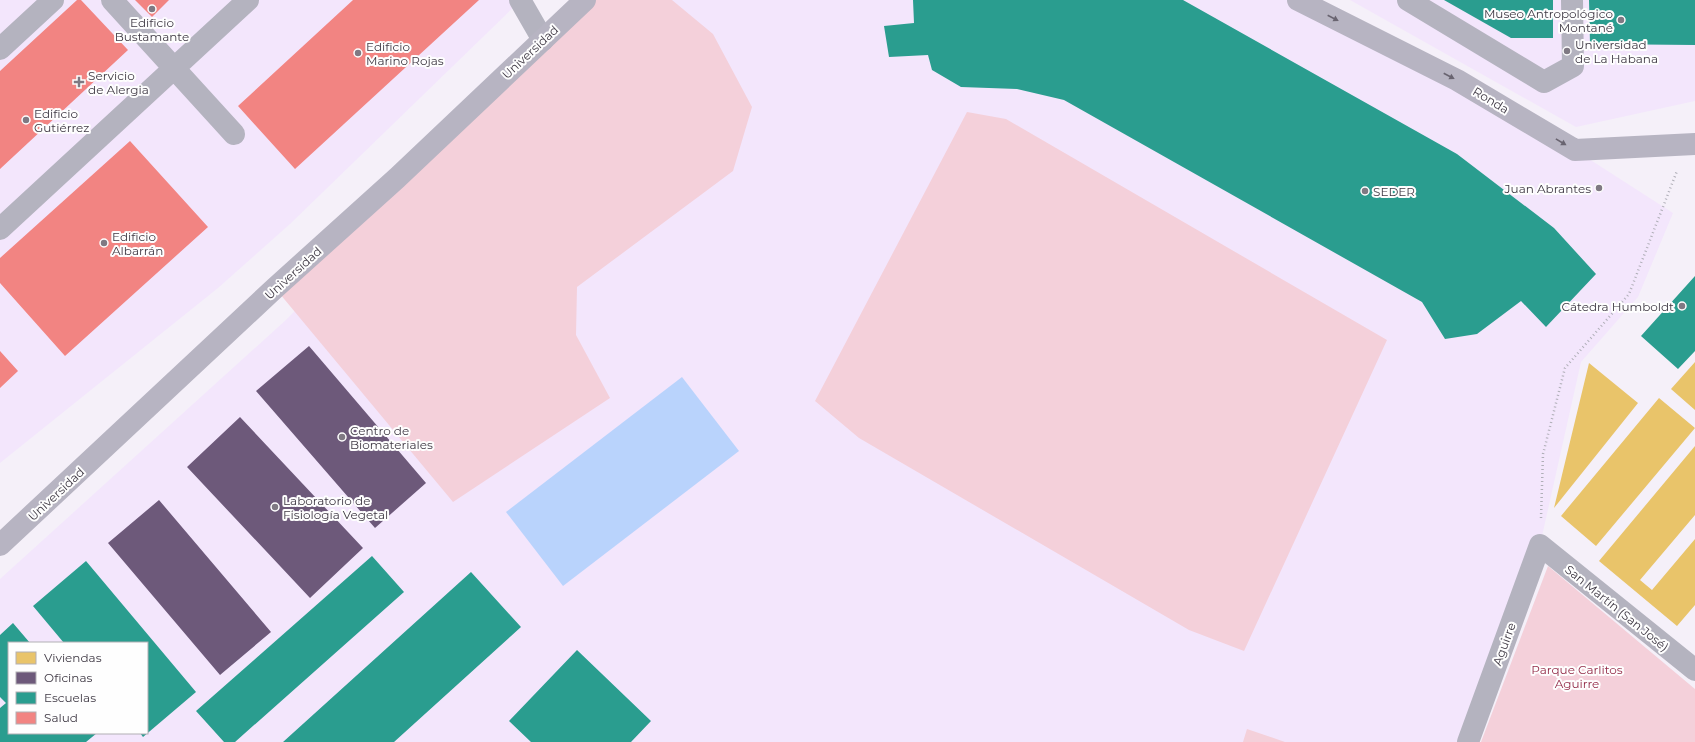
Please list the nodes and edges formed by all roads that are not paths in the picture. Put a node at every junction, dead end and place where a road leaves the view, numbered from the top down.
1 (53, 0) edge
2 (112, 0) edge
3 (248, 0) edge
4 (520, 0) edge
5 (585, 0) edge
6 (1298, 0) edge
7 (1408, 0) edge
8 (1572, 0) edge
9 (570, 8) edge
10 (543, 40) junction
11 (0, 49) edge
12 (174, 67) junction
13 (234, 134) dead end
14 (1691, 144) edge
15 (0, 230) edge
16 (0, 545) edge
17 (1540, 545) joint
18 (1695, 670) edge
19 (1468, 742) edge

1 - 11 street
2 - 12 street
3 - 12 street
4 - 10 street
5 - 9 main road, Universidad
6 -> 14 main road, Ronda
7 - 8 street
9 - 10 main road, Universidad
10 - 16 main road, Universidad
12 - 13 street
12 - 15 street
17 - 18 street, San Martín (San José)
17 - 19 street, Aguirre

